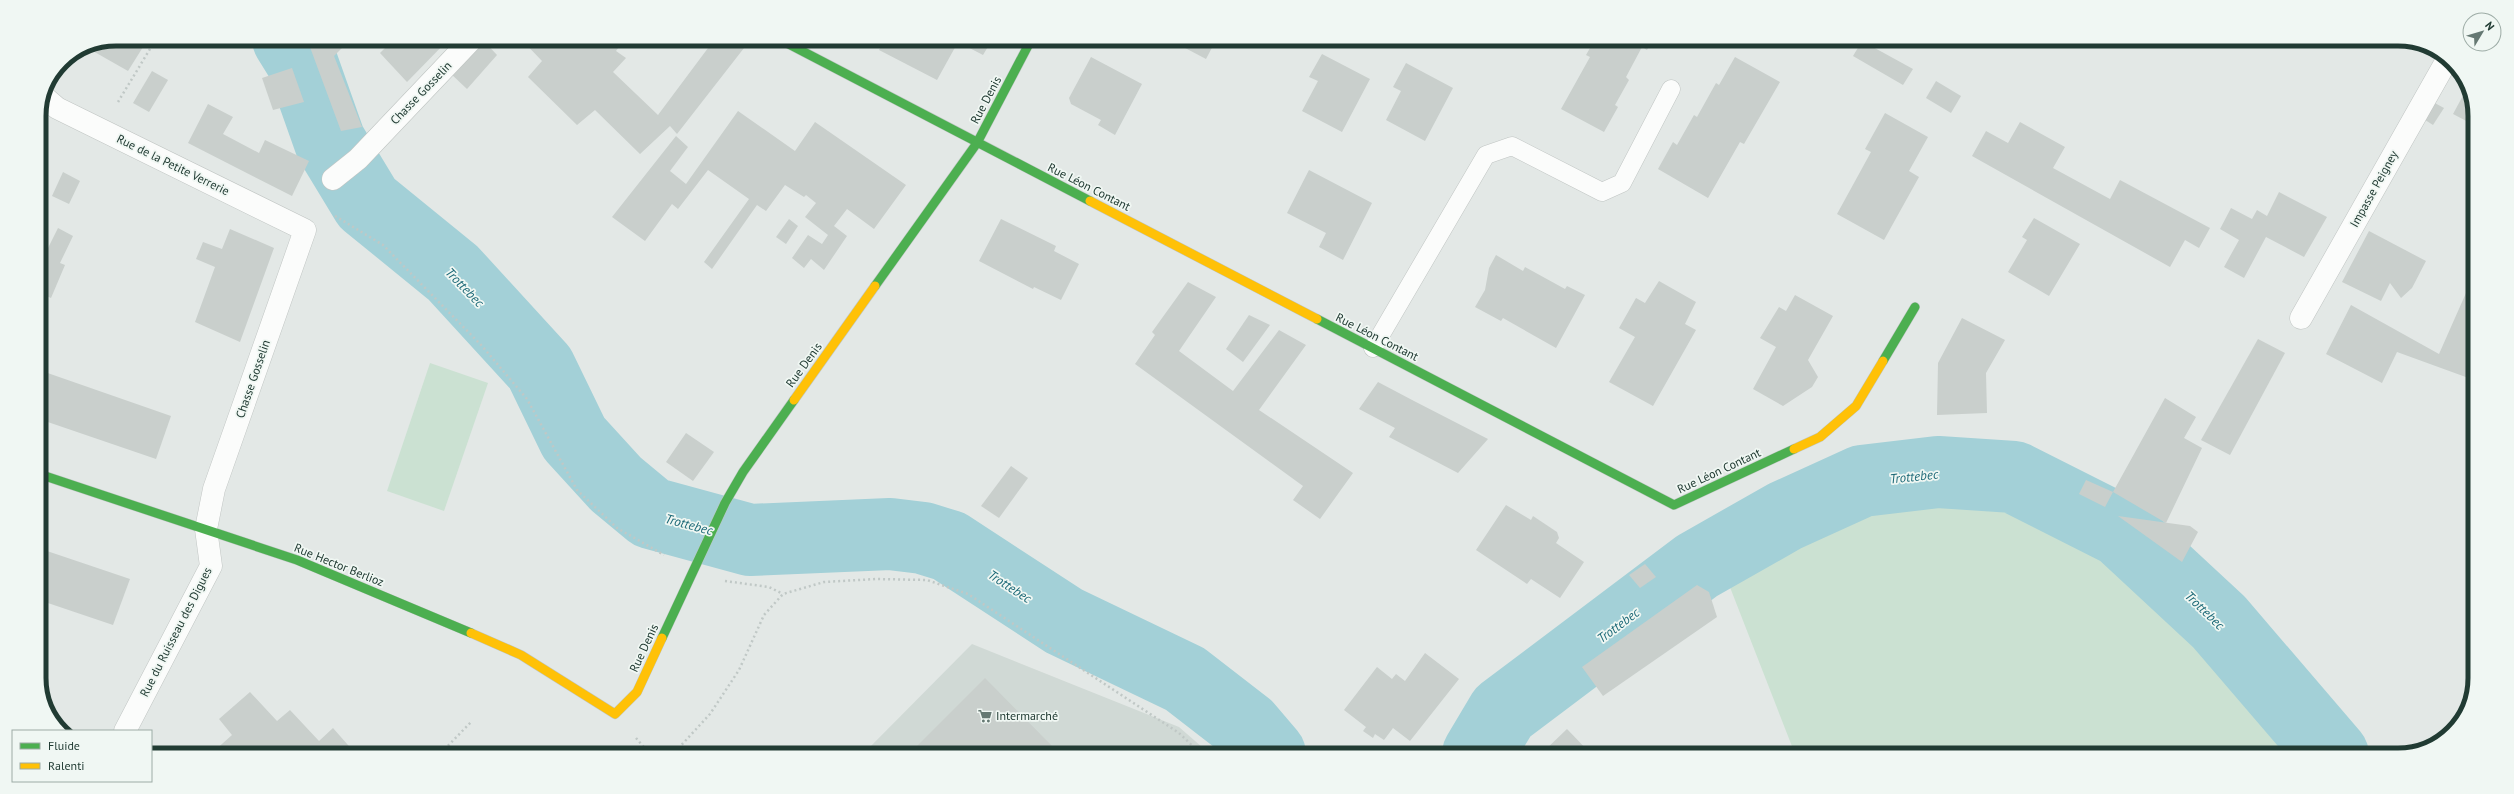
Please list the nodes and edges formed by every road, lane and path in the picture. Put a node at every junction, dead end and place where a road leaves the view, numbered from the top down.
1 (152, 46) edge
2 (465, 46) edge
3 (793, 46) edge
4 (1028, 46) edge
5 (2445, 64) edge
6 (1671, 90) dead end
7 (48, 100) edge
8 (101, 130) junction
9 (978, 143) junction
10 (333, 179) dead end
11 (330, 213) dead end
12 (305, 230) joint
13 (1915, 307) dead end
14 (2301, 318) dead end
15 (1373, 348) junction
16 (46, 476) edge
17 (206, 530) junction
18 (693, 571) junction
19 (783, 594) junction
20 (615, 714) joint
21 (471, 722) dead end
22 (126, 730) edge
23 (446, 748) edge
24 (679, 748) edge
25 (1195, 748) edge

1 - 8 path
2 - 10 street, Chasse Gosselin
3 - 9 street, Rue Léon Contant
4 - 9 street, Rue Denis
5 - 14 street, Impasse Peigney
6 - 15 lane
7 - 8 street, Rue de la Petite Verrerie
8 - 12 street, Rue de la Petite Verrerie
9 - 15 street, Rue Léon Contant
9 - 18 street, Rue Denis
11 - 18 path
12 - 17 street, Chasse Gosselin
13 - 15 street, Rue Léon Contant
16 - 17 street, Rue Hector Berlioz
17 - 20 street, Rue Hector Berlioz
17 - 22 street, Rue du Ruisseau des Digues
18 - 19 path
18 - 20 street, Rue Denis
19 - 24 path
19 - 25 path
21 - 23 path

